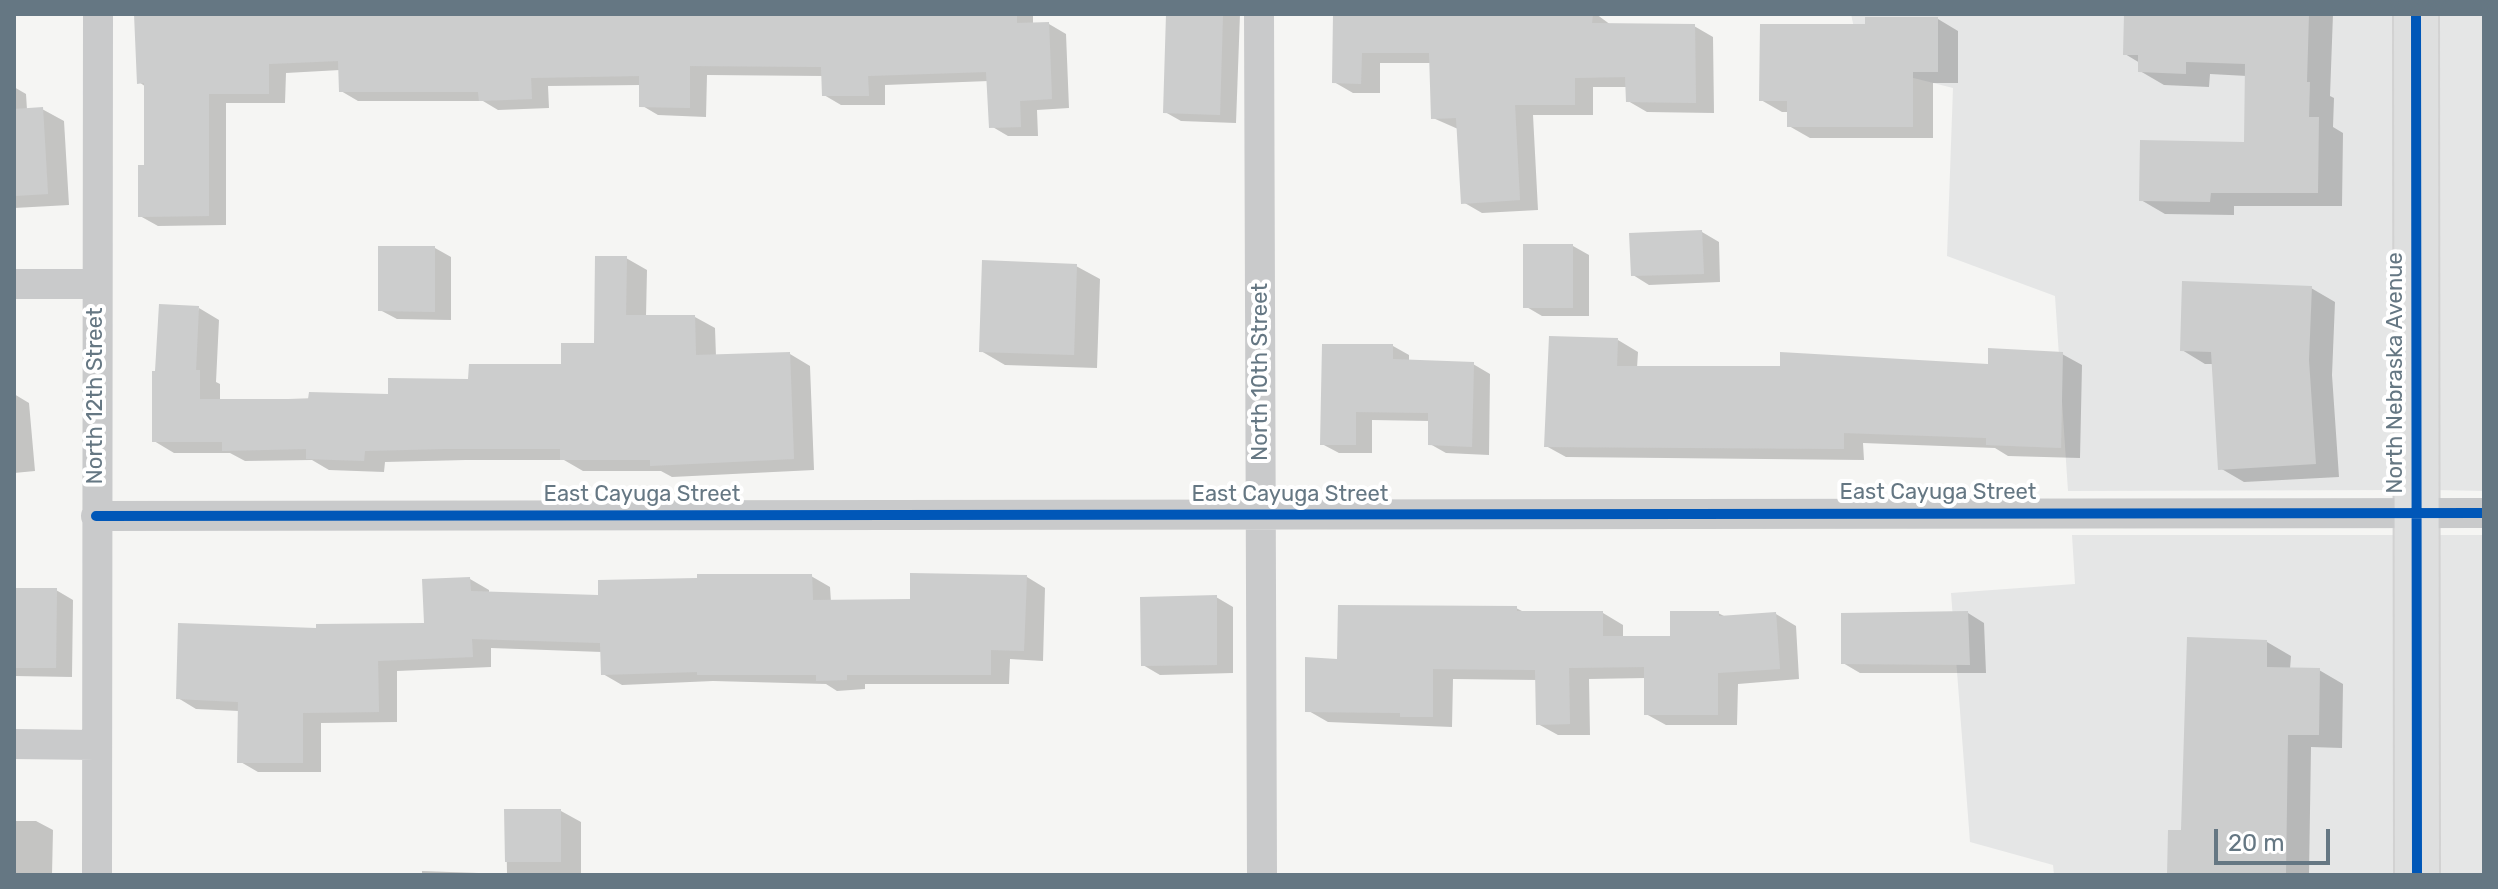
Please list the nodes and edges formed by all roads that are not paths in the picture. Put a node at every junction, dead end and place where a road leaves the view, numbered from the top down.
1 (98, 14) edge
2 (1259, 14) edge
3 (2416, 14) edge
4 (14, 284) edge
5 (96, 284) junction
6 (2416, 512) junction
7 (2484, 513) edge
8 (1262, 515) junction
9 (96, 516) junction
10 (14, 744) edge
11 (95, 745) junction
12 (97, 875) edge
13 (1262, 875) edge
14 (2417, 875) edge

1 - 5 street, North 12th Street
2 - 8 street, North 10th Street
3 - 6 main road, North Nebraska Avenue
4 - 5 street
5 - 9 street, North 12th Street
6 - 7 street, East Cayuga Street
6 - 8 street, East Cayuga Street
6 - 14 main road, North Nebraska Avenue
8 - 9 street, East Cayuga Street
8 - 13 street, North 10th Street
9 - 11 street, North 12th Street
10 - 11 street
11 - 12 street, North 12th Street

